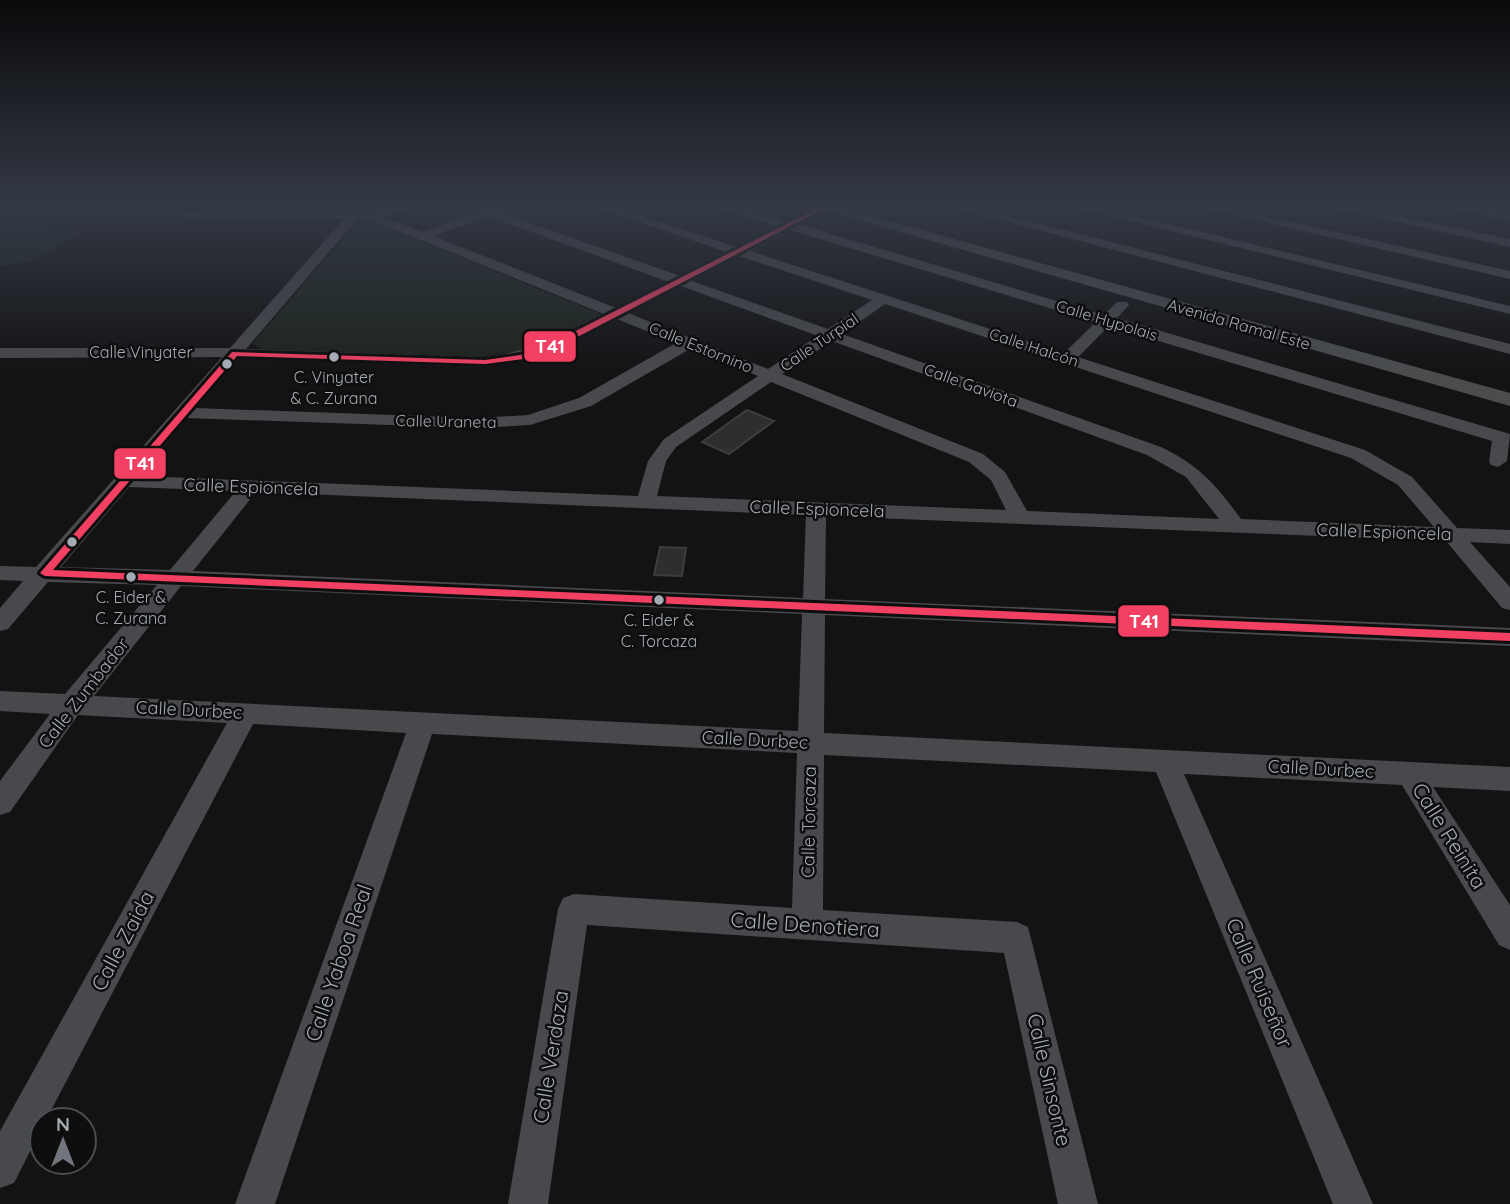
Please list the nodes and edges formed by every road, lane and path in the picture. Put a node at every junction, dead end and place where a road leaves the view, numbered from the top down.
1 (316, 259) edge
2 (480, 259) edge
3 (620, 259) edge
4 (724, 259) edge
5 (760, 259) edge
6 (901, 259) edge
7 (1012, 259) edge
8 (1056, 259) edge
9 (1157, 259) edge
10 (1439, 259) edge
11 (1231, 260) junction
12 (1168, 262) junction
13 (1155, 274) dead end
14 (1510, 275) edge
15 (681, 281) junction
16 (884, 299) junction
17 (1122, 305) dead end
18 (1510, 310) edge
19 (617, 314) junction
20 (1107, 320) junction
21 (831, 334) junction
22 (690, 342) junction
23 (1510, 349) edge
24 (0, 353) edge
25 (235, 354) junction
26 (1068, 358) junction
27 (769, 375) junction
28 (1510, 382) edge
29 (1510, 400) edge
30 (184, 413) junction
31 (1506, 439) edge
32 (1498, 461) dead end
33 (124, 481) junction
34 (250, 487) junction
35 (646, 502) junction
36 (816, 509) junction
37 (1019, 517) junction
38 (1234, 525) junction
39 (1454, 534) junction
40 (1510, 537) edge
41 (0, 573) edge
42 (45, 573) junction
43 (176, 578) junction
44 (1510, 602) edge
45 (813, 606) junction
46 (0, 624) edge
47 (1510, 637) edge
48 (0, 701) edge
49 (73, 704) junction
50 (246, 713) junction
51 (423, 722) junction
52 (811, 743) junction
53 (1166, 761) junction
54 (1410, 774) junction
55 (1510, 779) edge
56 (0, 803) edge
57 (574, 909) joint
58 (807, 925) junction
59 (1510, 934) edge
60 (1021, 957) joint
61 (0, 1169) edge
62 (255, 1204) edge
63 (528, 1204) edge
64 (1078, 1204) edge
65 (1353, 1204) edge

1 - 25 street
2 - 19 street, Calle Estornino
3 - 15 street, Calle Gaviota
4 - 15 street, Calle Vinyater
5 - 16 street, Calle Halcón
6 - 20 street, Calle Hypolais
7 - 29 main road, Avenida Ramal Este
8 - 28 main road, Avenida Ramal Este
9 - 12 street
10 - 14 street
11 - 12 street
11 - 18 street
11 - 23 street
12 - 13 street
15 - 19 street, Calle Vinyater
15 - 21 street, Calle Gaviota
16 - 21 street, Calle Turpial
16 - 26 street, Calle Halcón
17 - 20 street
19 - 22 street, Calle Estornino
19 - 25 street, Calle Vinyater
20 - 26 street
20 - 31 street, Calle Hypolais
21 - 27 street, Calle Turpial
21 - 38 street, Calle Gaviota
22 - 27 street, Calle Estornino
22 - 30 street, Calle Uraneta
24 - 25 street, Calle Vinyater
25 - 30 street
26 - 39 street, Calle Halcón
27 - 35 street, Calle Turpial
27 - 37 street, Calle Estornino
30 - 33 street
31 - 32 street, Calle Hypolais
33 - 34 street, Calle Espioncela
33 - 42 street
34 - 35 street, Calle Espioncela
34 - 43 street, Calle Zumbador
35 - 36 street, Calle Espioncela
36 - 37 street, Calle Espioncela
36 - 45 street, Calle Torcaza
37 - 38 street, Calle Espioncela
38 - 39 street, Calle Espioncela
39 - 40 street, Calle Espioncela
39 - 44 street, Calle Halcón
41 - 42 street
42 - 43 street
42 - 46 street
43 - 45 street
43 - 49 street, Calle Zumbador
45 - 47 street
45 - 52 street, Calle Torcaza
48 - 49 street, Calle Durbec
49 - 50 street, Calle Durbec
49 - 56 street, Calle Zumbador
50 - 51 street, Calle Durbec
50 - 61 street, Calle Zaida
51 - 52 street, Calle Durbec
51 - 62 street, Calle Yaboa Real
52 - 53 street, Calle Durbec
52 - 58 street, Calle Torcaza
53 - 54 street, Calle Durbec
53 - 65 street, Calle Ruiseñor
54 - 55 street, Calle Durbec
54 - 59 street, Calle Reinita
57 - 58 street, Calle Denotiera
57 - 63 street, Calle Verdaza
58 - 60 street, Calle Denotiera
60 - 64 street, Calle Sinsonte

